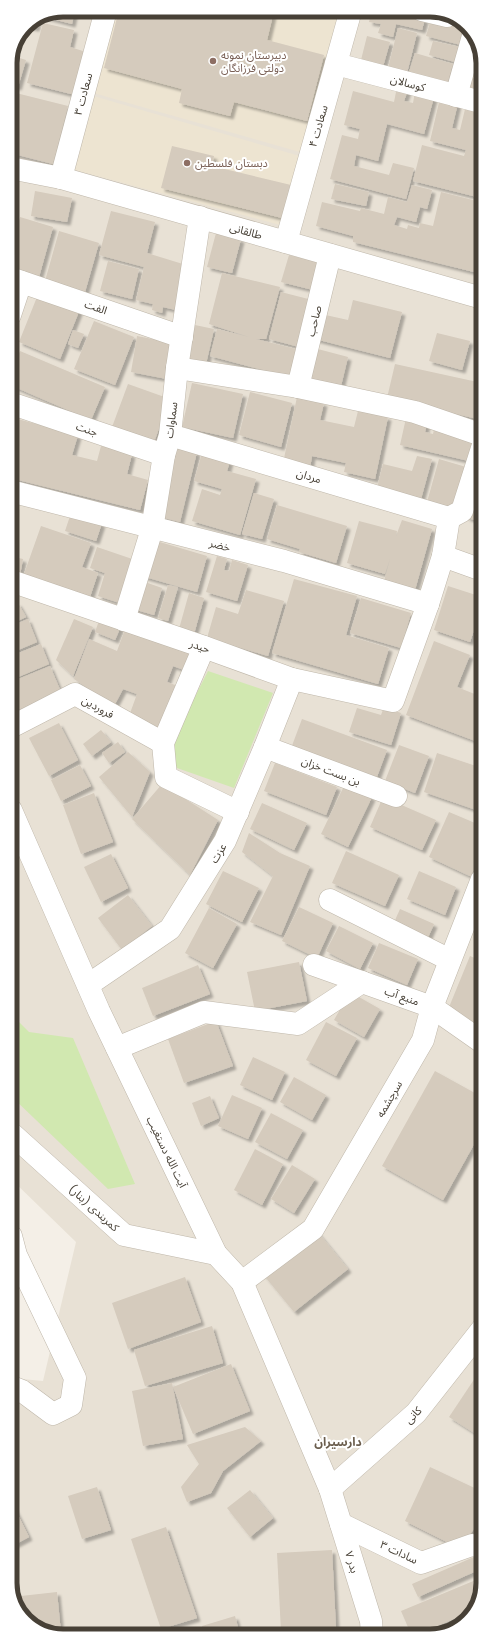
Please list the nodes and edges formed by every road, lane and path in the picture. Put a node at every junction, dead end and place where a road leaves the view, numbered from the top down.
1 (104, 17) edge
2 (349, 17) edge
3 (471, 42) edge
4 (336, 64) junction
5 (456, 96) junction
6 (476, 101) edge
7 (17, 169) edge
8 (61, 178) junction
9 (200, 217) junction
10 (286, 242) junction
11 (330, 255) junction
12 (17, 280) edge
13 (476, 296) edge
14 (182, 337) junction
15 (177, 368) junction
16 (298, 387) junction
17 (17, 405) edge
18 (476, 433) edge
19 (170, 435) junction
20 (164, 455) junction
21 (476, 467) edge
22 (17, 493) edge
23 (449, 518) junction
24 (152, 528) junction
25 (443, 556) junction
26 (476, 568) edge
27 (17, 583) edge
28 (428, 604) junction
29 (124, 620) junction
30 (204, 647) junction
31 (292, 679) junction
32 (17, 723) edge
33 (163, 743) junction
34 (265, 747) junction
35 (396, 796) dead end
36 (238, 812) junction
37 (17, 824) edge
38 (476, 894) edge
39 (330, 900) dead end
40 (450, 960) junction
41 (314, 965) dead end
42 (362, 982) junction
43 (88, 985) junction
44 (432, 1007) junction
45 (476, 1038) edge
46 (117, 1048) junction
47 (17, 1138) edge
48 (216, 1254) junction
49 (17, 1257) edge
50 (242, 1282) junction
51 (476, 1337) edge
52 (17, 1389) edge
53 (330, 1489) junction
54 (341, 1524) junction
55 (476, 1545) edge
56 (372, 1629) edge

1 - 8 street, سعادت ۳
2 - 4 street, سعادت ۴
3 - 5 street
4 - 5 street, کوسالان
4 - 10 street, سعادت ۴
5 - 6 street, کوسالان
7 - 8 street, طالقانی
8 - 9 street, طالقانی
9 - 10 street, طالقانی
9 - 14 street, سماوات
10 - 11 street, طالقانی
11 - 13 street, طالقانی
11 - 16 street, صاحب
12 - 14 street, الفت
14 - 15 street, سماوات
15 - 16 street
15 - 19 street, سماوات
16 - 18 street
17 - 20 street, جنت
19 - 20 street, سماوات
19 - 23 street, مردان
20 - 24 street, سماوات
21 - 23 street
22 - 24 street, خضر
23 - 25 street
24 - 28 street, خضر
24 - 29 street, سماوات
25 - 26 street
25 - 28 street
27 - 29 street, حیدر
28 - 31 street, حیدر
29 - 30 street, حیدر
30 - 31 street, حیدر
30 - 33 street
31 - 34 street, عزت
32 - 33 street, فروردین
33 - 36 street
34 - 35 street, بن بست خزان
34 - 36 street, عزت
36 - 43 street, عزت
37 - 43 street, آیت الله دستغیب
38 - 40 street, سرچشمه
39 - 40 street
40 - 44 street, سرچشمه
41 - 42 street, منبع آب
42 - 44 street, منبع آب
42 - 46 street
43 - 46 street, آیت الله دستغیب
44 - 45 street, منبع آب
44 - 50 street, سرچشمه
46 - 48 street, آیت الله دستغیب
47 - 48 street, کمربندی (بنار)
48 - 50 street, آیت الله دستغیب
49 - 52 street
50 - 53 street, آیت الله دستغیب
51 - 53 street, کانی
53 - 54 street, بدر ۷
54 - 55 street, سادات ۳
54 - 56 street, بدر ۷

